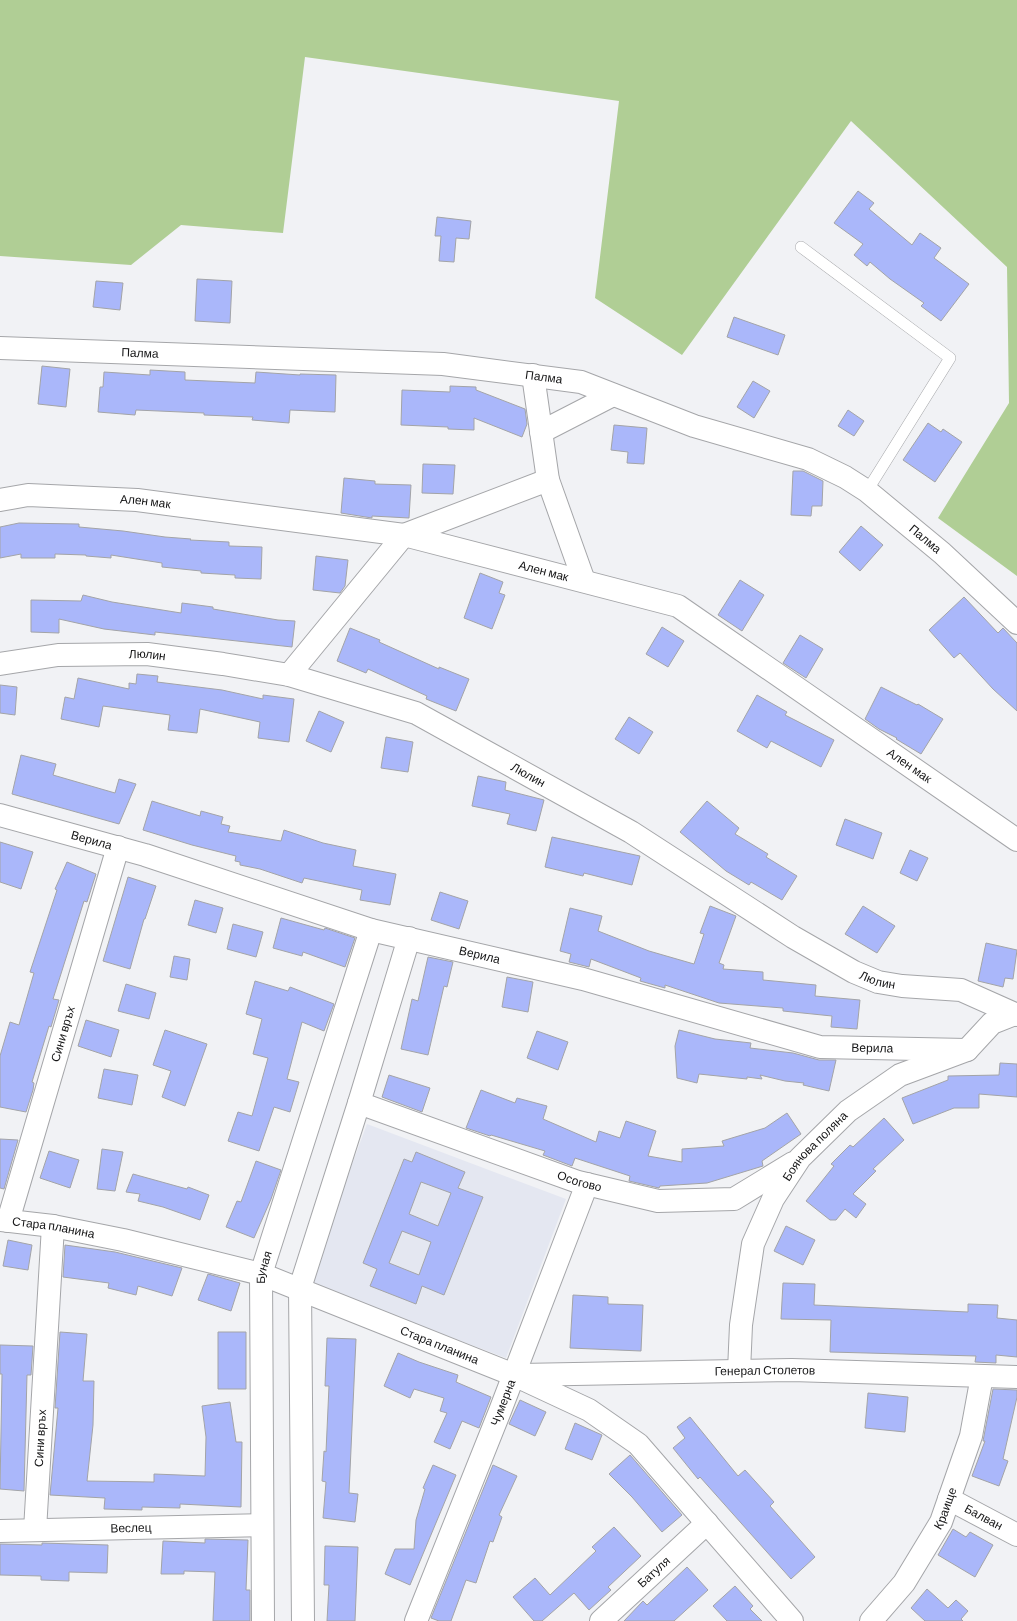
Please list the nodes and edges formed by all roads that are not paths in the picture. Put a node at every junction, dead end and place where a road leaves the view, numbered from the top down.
1 (801, 247) dead end
2 (0, 348) edge
3 (533, 375) junction
4 (613, 395) junction
5 (541, 432) junction
6 (548, 480) junction
7 (867, 491) junction
8 (0, 500) edge
9 (404, 535) junction
10 (584, 581) junction
11 (1017, 623) edge
12 (0, 664) edge
13 (289, 675) junction
14 (0, 815) edge
15 (1017, 840) edge
16 (118, 847) junction
17 (371, 930) junction
18 (409, 938) junction
19 (1016, 1014) edge
20 (967, 1050) junction
21 (359, 1103) junction
22 (800, 1158) junction
23 (587, 1184) junction
24 (4, 1220) edge
25 (53, 1226) junction
26 (261, 1274) junction
27 (300, 1288) junction
28 (739, 1371) junction
29 (514, 1375) junction
30 (982, 1376) junction
31 (1017, 1377) edge
32 (949, 1499) junction
33 (707, 1523) junction
34 (262, 1524) junction
35 (35, 1530) junction
36 (0, 1531) edge
37 (1017, 1535) edge
38 (263, 1621) edge
39 (303, 1621) edge
40 (416, 1621) edge
41 (601, 1621) edge
42 (792, 1621) edge
43 (871, 1621) edge

1 - 7 lane
2 - 3 street, Палма
3 - 4 street, Палма
3 - 5 street
4 - 5 street
4 - 7 street, Палма
5 - 6 street
6 - 9 street
6 - 10 street
7 - 11 street, Палма
8 - 9 street, Ален мак
9 - 10 street, Ален мак
9 - 13 street
10 - 15 street, Ален мак
12 - 13 street, Люлин
13 - 19 street, Люлин
14 - 16 street, Верила
16 - 17 street, Верила
16 - 24 street, Сини връх
17 - 18 street, Верила
17 - 26 street, Буная
18 - 20 street, Верила
18 - 21 street
19 - 20 street, Боянова поляна
20 - 22 street, Боянова поляна
21 - 23 street, Осогово
21 - 27 street
22 - 23 street, Осогово
22 - 28 street, Боянова поляна
23 - 29 street, Чумерна
24 - 25 street, Стара планина
25 - 26 street, Стара планина
25 - 35 street, Сини връх
26 - 27 street, Стара планина
26 - 34 street, Буная
27 - 29 street, Стара планина
27 - 39 street
28 - 29 street, Генерал Столетов
28 - 30 street, Генерал Столетов
29 - 33 street, Стара планина
29 - 40 street, Чумерна
30 - 31 street, Генерал Столетов
30 - 32 street, Краище
32 - 37 street, Балван
32 - 43 street, Краище
33 - 41 street, Батуля
33 - 42 street, Стара планина
34 - 35 street, Веслец
34 - 38 street, Буная
35 - 36 street, Веслец

